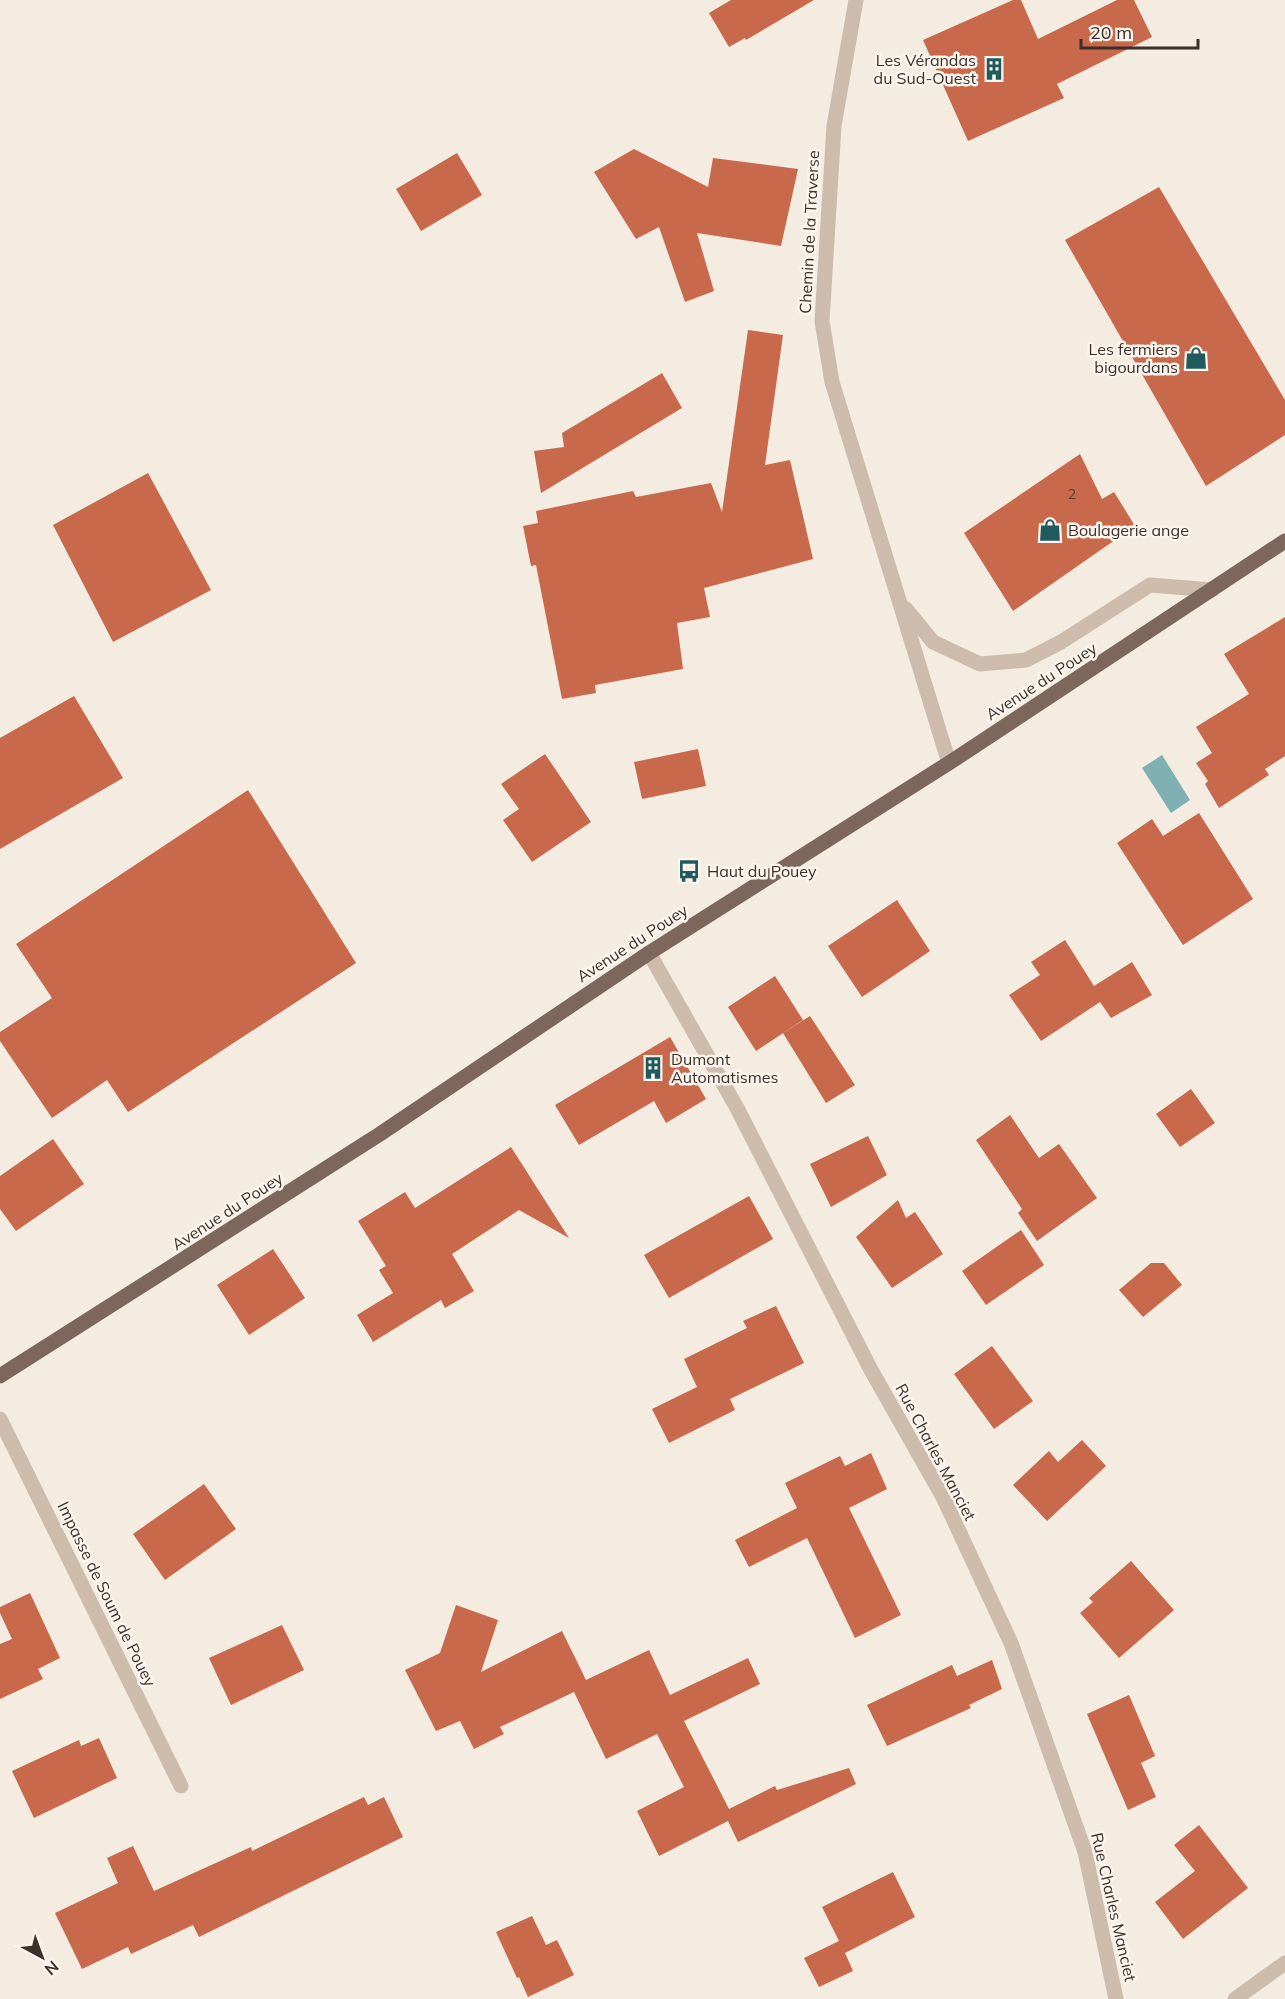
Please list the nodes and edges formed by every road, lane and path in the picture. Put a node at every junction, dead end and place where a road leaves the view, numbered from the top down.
1 (856, 0) edge
2 (1285, 541) edge
3 (1212, 590) junction
4 (900, 602) junction
5 (949, 763) junction
6 (649, 953) junction
7 (0, 1377) edge
8 (0, 1419) edge
9 (181, 1786) dead end
10 (1285, 1963) edge
11 (1116, 1999) edge
12 (1235, 1999) edge

1 - 4 street, Chemin de la Traverse
2 - 3 main road, Avenue du Pouey
3 - 4 street, Chemin de la Traverse
3 - 5 main road, Avenue du Pouey
4 - 5 street, Chemin de la Traverse
5 - 6 main road, Avenue du Pouey
6 - 7 main road, Avenue du Pouey
6 - 11 street, Rue Charles Manciet
8 - 9 street, Impasse de Soum de Pouey
10 - 12 street

